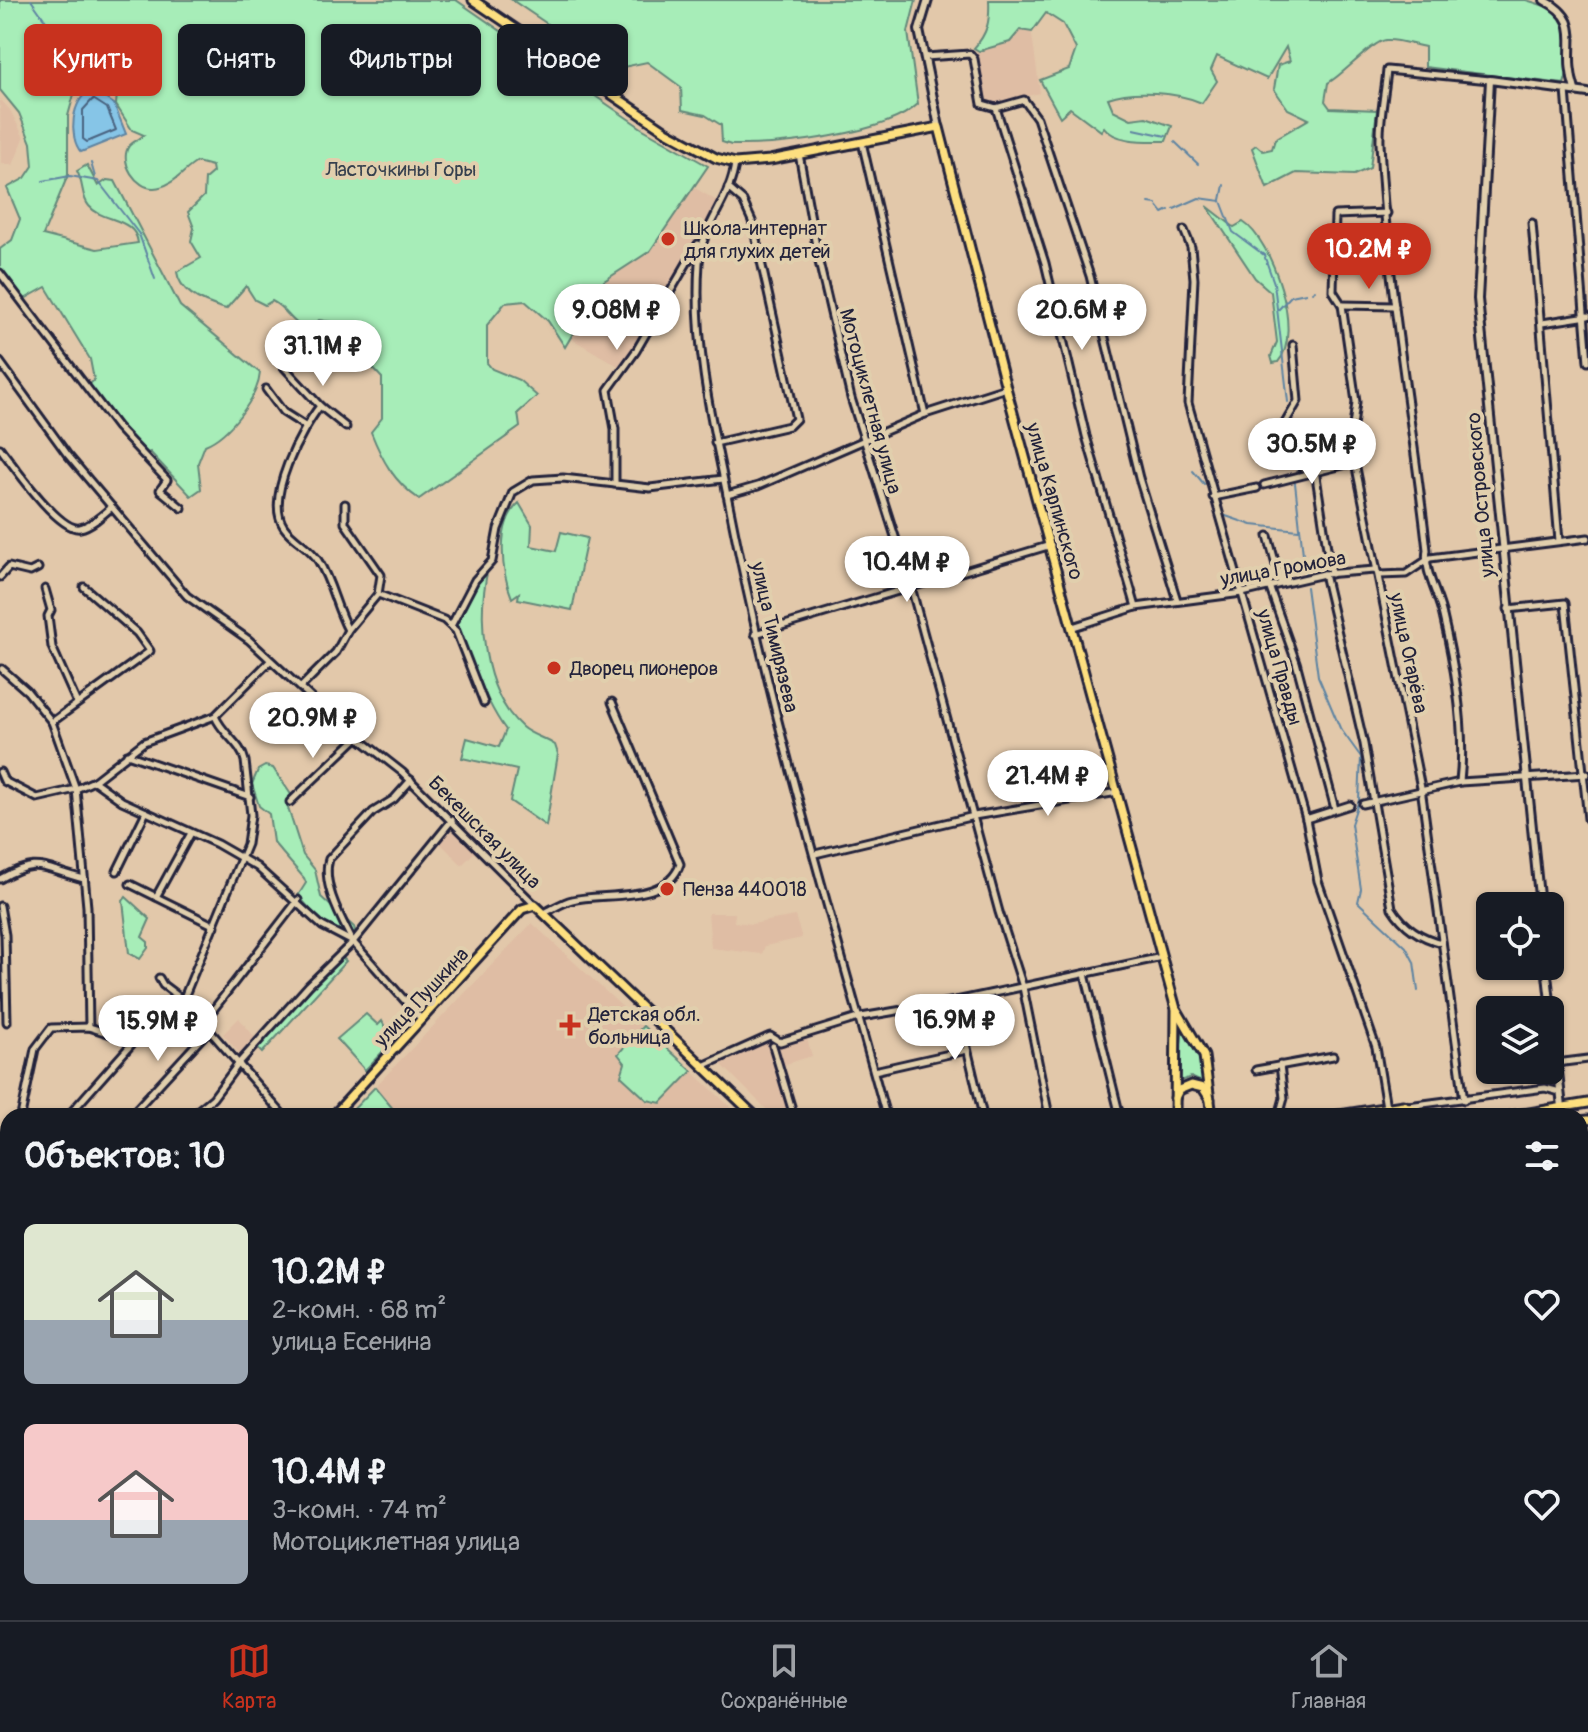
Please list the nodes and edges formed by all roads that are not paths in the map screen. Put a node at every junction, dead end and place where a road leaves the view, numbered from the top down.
1 (473, 0) edge
2 (928, 0) edge
3 (1544, 0) edge
4 (1570, 8) dead end
5 (1580, 48) dead end
6 (925, 57) junction
7 (1490, 80) junction
8 (1570, 90) junction
9 (1588, 93) edge
10 (996, 108) junction
11 (939, 127) junction
12 (862, 142) junction
13 (799, 154) junction
14 (735, 163) junction
15 (728, 188) junction
16 (1387, 213) junction
17 (1532, 223) dead end
18 (1184, 230) dead end
19 (701, 240) junction
20 (0, 273) edge
21 (1342, 305) junction
22 (1395, 306) junction
23 (1587, 316) edge
24 (1542, 323) junction
25 (1293, 345) dead end
26 (0, 362) edge
27 (1588, 362) edge
28 (284, 367) dead end
29 (1006, 388) junction
30 (266, 389) dead end
31 (320, 406) junction
32 (925, 414) junction
33 (305, 426) junction
34 (346, 427) dead end
35 (864, 440) junction
36 (715, 443) junction
37 (0, 448) edge
38 (1355, 462) junction
39 (1315, 470) junction
40 (723, 479) junction
41 (615, 484) junction
42 (1264, 485) dead end
43 (1257, 488) dead end
44 (727, 495) junction
45 (1213, 497) junction
46 (345, 504) dead end
47 (112, 507) junction
48 (182, 508) dead end
49 (1268, 536) dead end
50 (1588, 538) edge
51 (1559, 541) junction
52 (1051, 545) junction
53 (1501, 549) junction
54 (1425, 561) junction
55 (38, 568) dead end
56 (1375, 570) junction
57 (1327, 574) junction
58 (0, 577) edge
59 (1281, 583) junction
60 (1269, 586) junction
61 (84, 587) dead end
62 (911, 587) junction
63 (45, 589) dead end
64 (1242, 593) junction
65 (378, 594) junction
66 (1177, 600) junction
67 (1136, 607) junction
68 (1507, 609) junction
69 (451, 626) junction
70 (1073, 627) junction
71 (348, 630) junction
72 (755, 634) junction
73 (270, 661) junction
74 (2, 669) edge
75 (301, 687) junction
76 (612, 702) dead end
77 (77, 703) junction
78 (484, 703) dead end
79 (215, 716) junction
80 (52, 722) junction
81 (357, 738) junction
82 (127, 754) junction
83 (0, 772) edge
84 (1586, 774) edge
85 (411, 780) junction
86 (1526, 780) junction
87 (94, 781) junction
88 (1460, 782) junction
89 (1421, 788) junction
90 (76, 789) junction
91 (1118, 792) junction
92 (250, 797) junction
93 (1374, 801) junction
94 (290, 802) dead end
95 (1363, 804) dead end
96 (1350, 805) dead end
97 (1335, 809) junction
98 (146, 812) junction
99 (974, 816) junction
100 (1306, 819) junction
101 (1588, 819) edge
102 (452, 820) junction
103 (191, 833) junction
104 (815, 854) junction
105 (241, 858) junction
106 (117, 871) dead end
107 (0, 879) edge
108 (84, 879) junction
109 (130, 884) dead end
110 (1538, 892) edge
111 (156, 897) junction
112 (298, 900) junction
113 (535, 905) junction
114 (0, 906) edge
115 (544, 913) junction
116 (215, 926) junction
117 (353, 942) junction
118 (1442, 943) junction
119 (1162, 957) junction
120 (1085, 974) junction
121 (159, 978) dead end
122 (1023, 987) junction
123 (183, 1000) junction
124 (956, 1001) junction
125 (1176, 1009) junction
126 (861, 1017) junction
127 (422, 1020) junction
128 (7, 1022) dead end
129 (203, 1024) junction
130 (89, 1027) junction
131 (209, 1030) junction
132 (133, 1041) junction
133 (773, 1046) dead end
134 (967, 1050) junction
135 (1333, 1056) dead end
136 (1588, 1059) edge
137 (1564, 1062) edge
138 (239, 1063) junction
139 (1280, 1065) junction
140 (703, 1066) junction
141 (1256, 1070) dead end
142 (874, 1071) junction
143 (1559, 1084) edge
144 (1560, 1092) junction
145 (1175, 1098) junction
146 (1464, 1100) junction
147 (1211, 1101) junction
148 (1403, 1106) junction
149 (23, 1108) edge
150 (75, 1108) edge
151 (137, 1108) edge
152 (201, 1108) edge
153 (277, 1108) edge
154 (340, 1108) edge
155 (747, 1108) edge
156 (792, 1108) edge
157 (884, 1108) edge
158 (981, 1108) edge
159 (1047, 1108) edge
160 (1118, 1108) edge
161 (1175, 1108) edge
162 (1211, 1108) edge
163 (1281, 1108) edge
164 (1387, 1108) joint
165 (1409, 1108) edge
166 (1562, 1108) edge

1 - 14 main road
2 - 6 street, улица Карпинского
3 - 4 street
5 - 8 street
6 - 10 street
6 - 11 street, улица Карпинского
7 - 8 street
7 - 16 street
7 - 53 street, улица Островского
8 - 9 street
8 - 23 street
10 - 66 street
10 - 67 street
11 - 12 main road
11 - 29 main road, улица Карпинского
12 - 13 main road
12 - 32 street
13 - 14 main road
13 - 35 street, Мотоциклетная улица
14 - 15 street, улица Тимирязева
15 - 19 street, улица Тимирязева
15 - 36 street
16 - 21 street, улица Огарёва
16 - 22 street
17 - 24 street
18 - 45 street, улица Правды
19 - 36 street, улица Тимирязева
19 - 41 street
20 - 48 street
21 - 22 street
21 - 38 street, улица Огарёва
22 - 54 street
23 - 24 street
23 - 27 street
24 - 51 street
25 - 39 street
26 - 47 street, Бекешская улица
28 - 31 street
29 - 32 street
29 - 52 main road, улица Карпинского
30 - 33 street
31 - 33 street
31 - 34 street
32 - 35 street
33 - 71 street
35 - 44 street
35 - 62 street, Мотоциклетная улица
36 - 40 street, улица Тимирязева
37 - 47 street
38 - 39 street
38 - 56 street, улица Огарёва
39 - 42 street
39 - 57 street
40 - 41 street
40 - 44 street, улица Тимирязева
41 - 69 street
43 - 45 street
44 - 72 street, улица Тимирязева
45 - 64 street, улица Правды
46 - 65 street
47 - 73 street, Бекешская улица
49 - 59 street
50 - 51 street, улица Громова
51 - 53 street, улица Громова
52 - 62 street
52 - 70 main road, улица Карпинского
53 - 54 street, улица Громова
53 - 68 street, улица Островского
54 - 56 street, улица Громова
54 - 88 street
55 - 58 street
56 - 57 street, улица Громова
56 - 89 street, улица Огарёва
57 - 59 street, улица Громова
57 - 93 street
59 - 60 street, улица Громова
60 - 64 street, улица Громова
60 - 97 street
61 - 77 street
62 - 72 street
62 - 99 street, Мотоциклетная улица
63 - 77 street
64 - 66 street, улица Громова
64 - 100 street, улица Правды
65 - 69 street
65 - 71 street
66 - 67 street, улица Громова
67 - 70 street, улица Громова
68 - 84 street
68 - 86 street, улица Островского
69 - 78 street
70 - 91 main road, улица Карпинского
71 - 75 street
72 - 104 street, улица Тимирязева
73 - 75 street, Бекешская улица
73 - 79 street
74 - 80 street
75 - 81 street, Бекешская улица
76 - 115 street
77 - 80 street
79 - 82 street
79 - 92 street
80 - 90 street
81 - 85 street, Бекешская улица
81 - 94 street
82 - 87 street
82 - 92 street
83 - 90 street
84 - 86 street
84 - 101 street
85 - 102 street, Бекешская улица
85 - 117 street
86 - 88 street
86 - 110 street, улица Островского
87 - 90 street
87 - 98 street
88 - 89 street
89 - 93 street
89 - 118 street, улица Огарёва
90 - 108 street
91 - 99 street
91 - 119 main road, улица Карпинского
92 - 105 street
93 - 95 street
93 - 118 street
96 - 97 street
97 - 100 street
98 - 103 street
98 - 106 street
99 - 104 street
99 - 122 street, Мотоциклетная улица
100 - 164 street, улица Правды
102 - 113 street, Бекешская улица
102 - 117 street
103 - 105 street
103 - 111 street
104 - 126 street, улица Тимирязева
105 - 112 street
105 - 116 street
107 - 108 street
108 - 130 street
109 - 111 street
111 - 116 street
112 - 117 street
112 - 129 street
113 - 115 main road, Бекешская улица
113 - 127 main road, улица Пушкина
114 - 128 street
115 - 140 main road, Бекешская улица
116 - 123 street
117 - 127 street
117 - 138 street
118 - 146 street, улица Огарёва
119 - 120 street
119 - 125 main road, улица Карпинского
120 - 122 street
120 - 160 street
121 - 123 street
122 - 124 street
122 - 159 street, Мотоциклетная улица
123 - 129 street
123 - 132 street
124 - 126 street
124 - 134 street
125 - 145 main road, улица Карпинского
125 - 147 main road, улица Карпинского
126 - 140 street
126 - 142 street, улица Тимирязева
127 - 154 main road, улица Пушкина
129 - 131 street
130 - 132 street
130 - 149 street
131 - 138 street
131 - 151 street
132 - 150 street
133 - 156 street
134 - 142 street
134 - 158 street
135 - 139 street
136 - 137 street
138 - 152 street
138 - 153 street
139 - 141 street
139 - 163 street
140 - 155 main road, Бекешская улица
142 - 157 street, улица Тимирязева
143 - 144 street
144 - 146 street
144 - 166 street
145 - 147 main road
145 - 161 main road, улица Карпинского
146 - 148 street
147 - 162 main road, улица Карпинского
148 - 164 main road
148 - 165 main road

